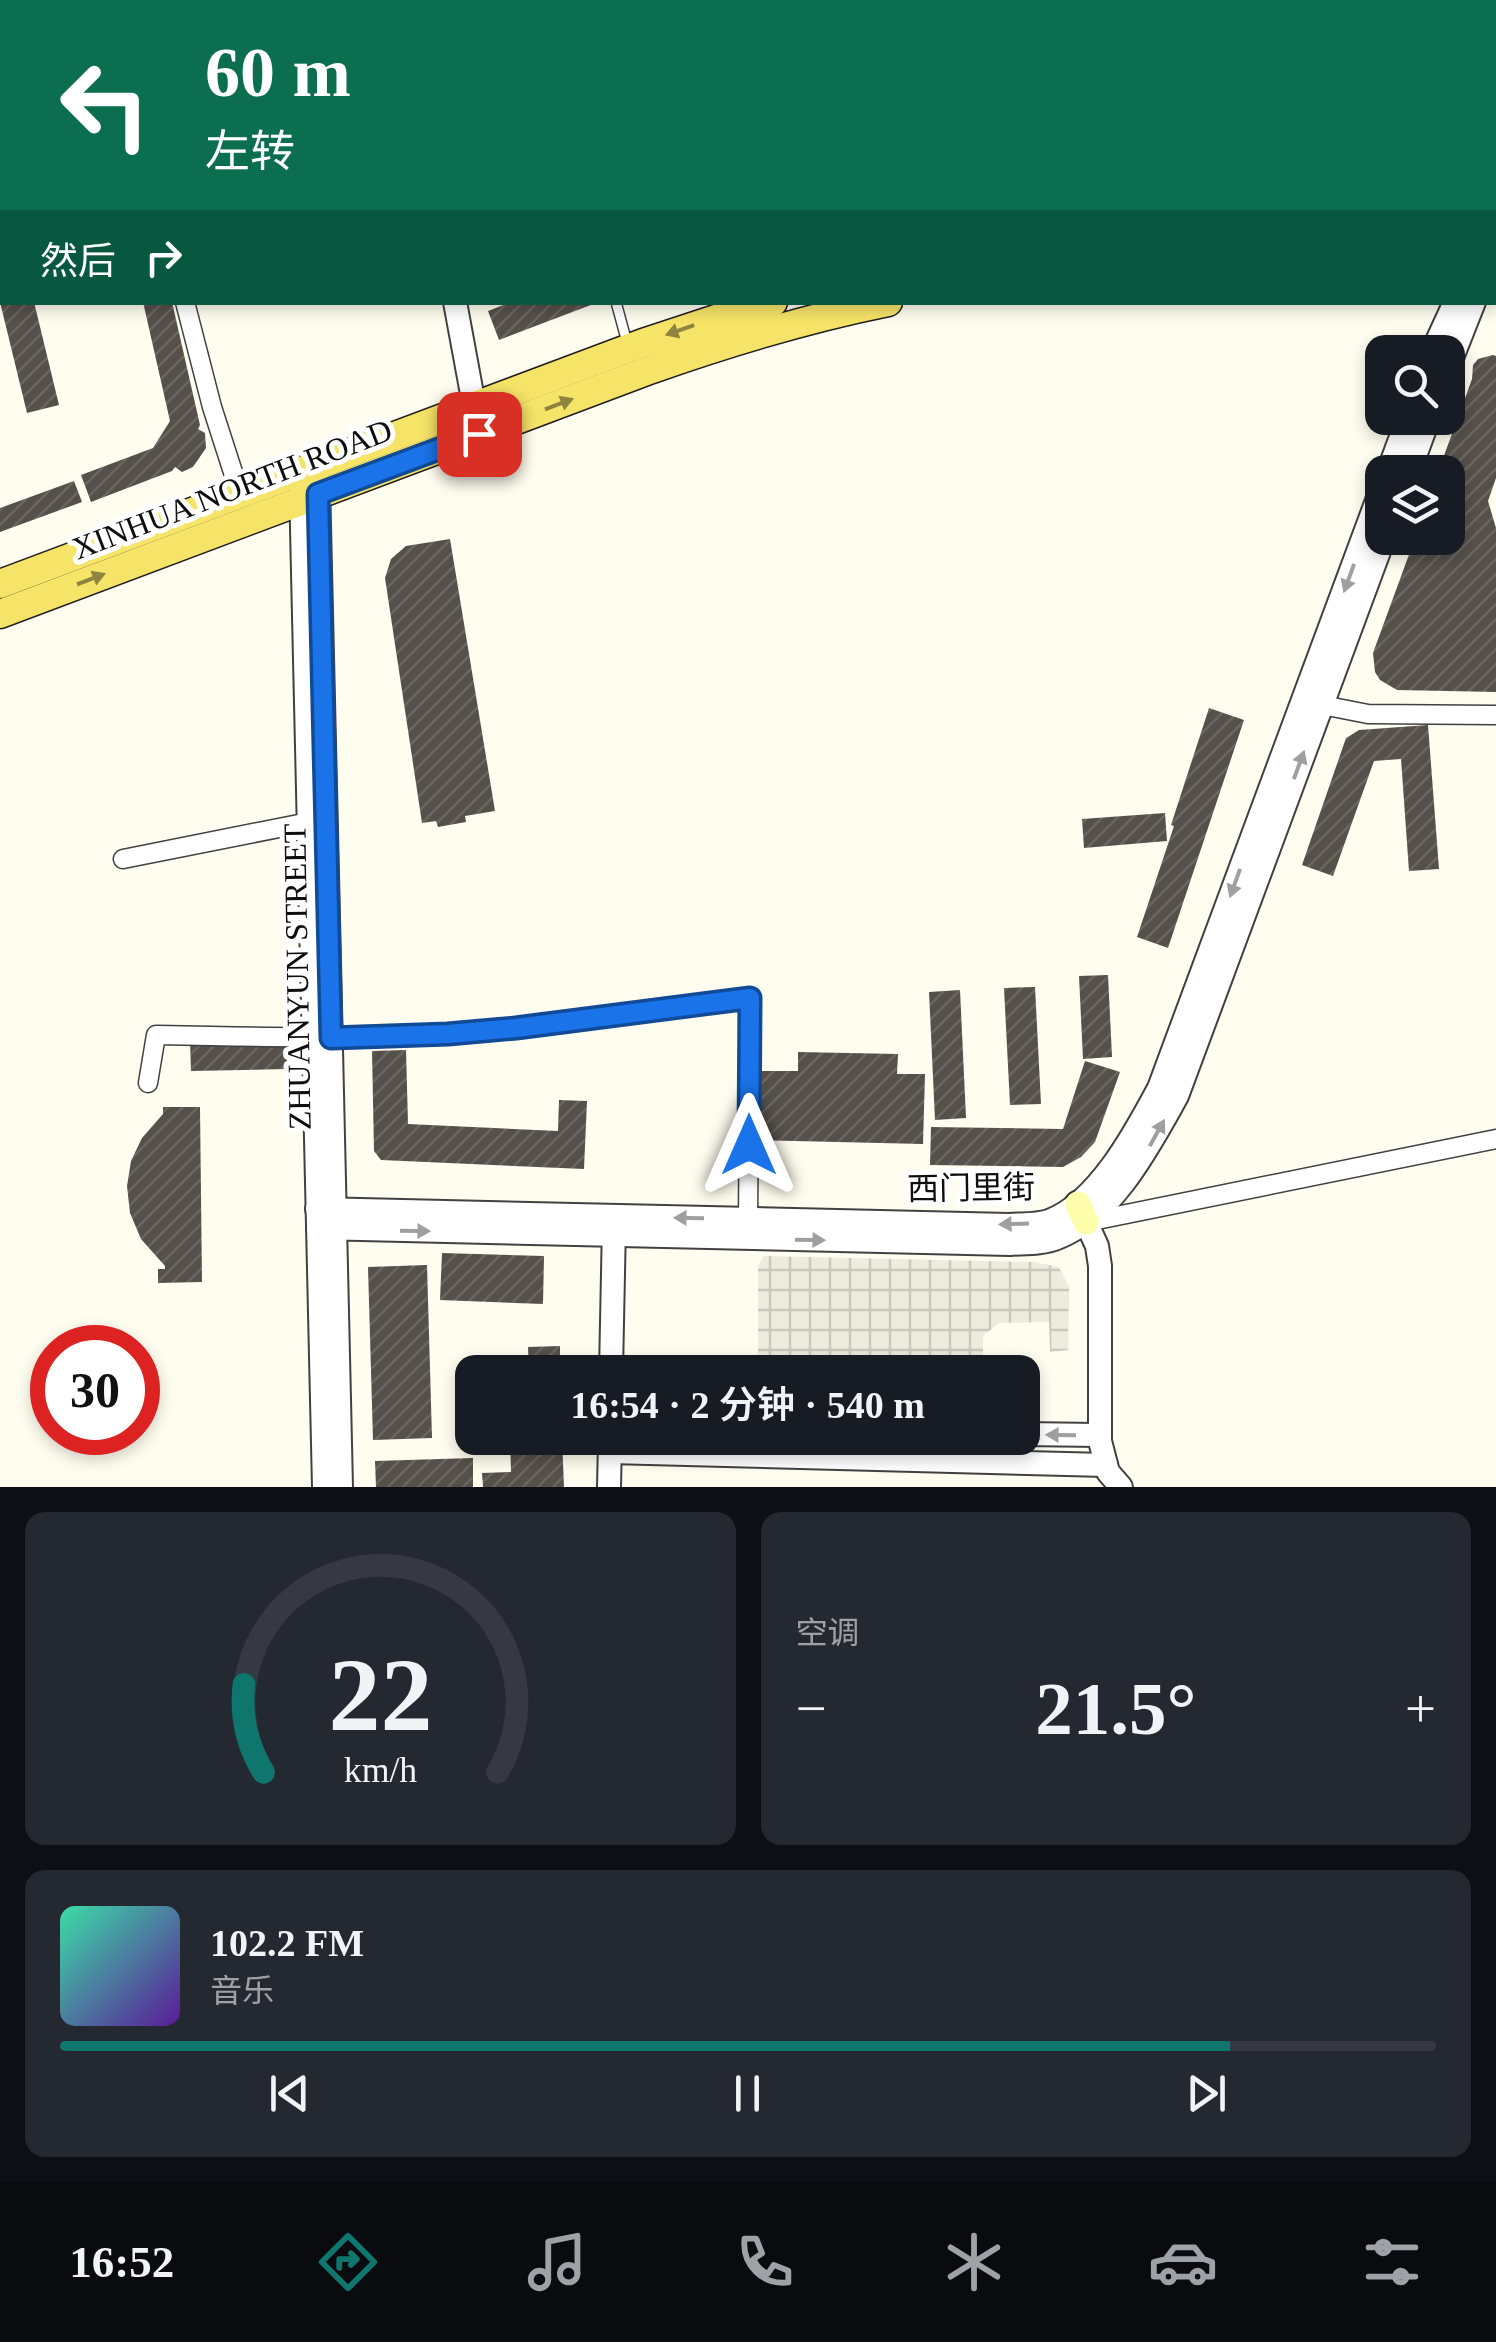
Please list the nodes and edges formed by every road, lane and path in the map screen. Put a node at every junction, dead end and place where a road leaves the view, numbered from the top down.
1 (186, 305) edge
2 (456, 305) edge
3 (617, 305) edge
4 (763, 305) edge
5 (876, 305) edge
6 (1454, 305) edge
7 (1473, 305) edge
8 (1440, 335) edge
9 (1461, 335) edge
10 (629, 349) junction
11 (477, 420) junction
12 (309, 468) junction
13 (240, 494) junction
14 (310, 498) junction
15 (1365, 533) edge
16 (1378, 555) edge
17 (0, 584) edge
18 (0, 614) edge
19 (1322, 706) junction
20 (1496, 716) edge
21 (317, 820) junction
22 (124, 860) dead end
23 (322, 1037) junction
24 (148, 1084) dead end
25 (1496, 1139) edge
26 (1082, 1213) junction
27 (326, 1219) junction
28 (748, 1219) junction
29 (614, 1226) junction
30 (611, 1355) edge
31 (1040, 1434) edge
32 (1099, 1436) junction
33 (610, 1455) edge
34 (846, 1455) edge
35 (1106, 1466) junction
36 (324, 1487) edge
37 (341, 1487) edge
38 (609, 1487) edge
39 (1121, 1487) edge

1 - 13 street
2 - 11 street
3 - 10 lane
4 -> 10 main road, XINHUA NORTH ROAD
11 -> 5 main road, XINHUA NORTH ROAD
6 - 8 street
7 - 9 street
10 - 11 main road, XINHUA NORTH ROAD
11 - 12 main road, XINHUA NORTH ROAD
11 - 14 main road, XINHUA NORTH ROAD
12 - 13 main road, XINHUA NORTH ROAD
12 - 14 street, ZHUANYUN STREET
13 - 17 main road, XINHUA NORTH ROAD
18 -> 14 main road, XINHUA NORTH ROAD
14 - 21 street, ZHUANYUN STREET
15 -> 26 street, 西门里街
16 - 19 street
19 - 20 street
26 -> 19 street
21 - 22 street
21 - 23 street, ZHUANYUN STREET
23 - 24 street
23 - 27 street, ZHUANYUN STREET
23 - 28 street
25 - 26 street
26 -> 28 street, 西门里街
29 -> 26 street
26 - 32 street
27 - 29 street
27 - 36 street, ZHUANYUN STREET
27 - 37 street, ZHUANYUN STREET
28 -> 29 street, 西门里街
29 - 30 street
32 -> 31 street
32 - 35 street
33 - 38 street
34 - 35 street
35 - 39 street

